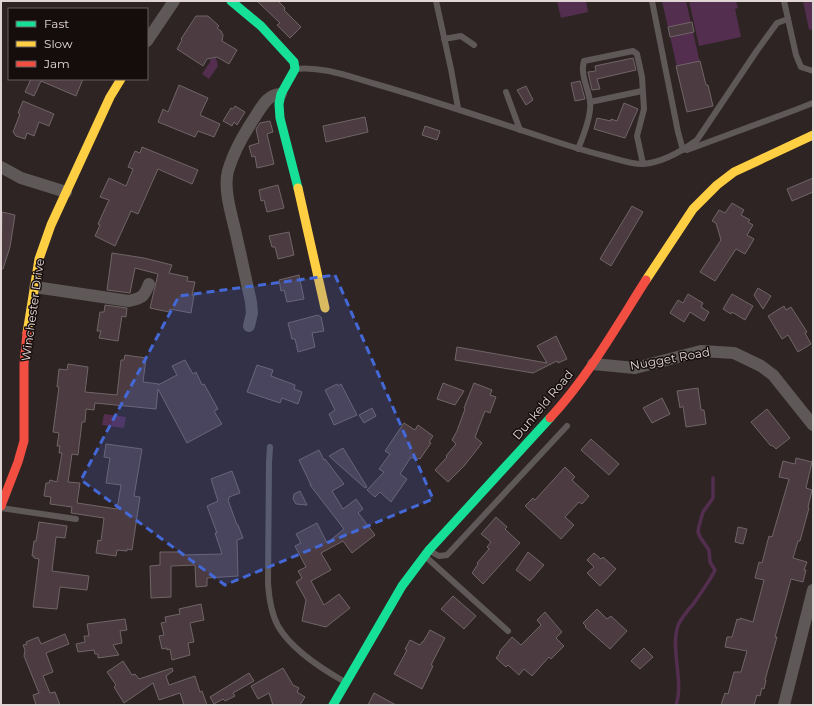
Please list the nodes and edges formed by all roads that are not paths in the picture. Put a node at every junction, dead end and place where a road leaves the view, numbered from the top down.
1 (174, 1) edge
2 (231, 1) edge
3 (436, 1) edge
4 (652, 1) edge
5 (784, 1) edge
6 (788, 19) junction
7 (148, 39) edge
8 (444, 39) junction
9 (474, 45) dead end
10 (295, 69) junction
11 (813, 71) edge
12 (120, 80) edge
13 (642, 91) junction
14 (506, 92) dead end
15 (281, 94) junction
16 (590, 102) junction
17 (813, 103) edge
18 (458, 108) junction
19 (520, 130) junction
20 (813, 135) edge
21 (578, 149) junction
22 (683, 150) junction
23 (668, 157) junction
24 (643, 164) junction
25 (1, 169) edge
26 (66, 192) junction
27 (149, 284) dead end
28 (35, 287) junction
29 (325, 308) dead end
30 (249, 326) dead end
31 (593, 364) junction
32 (813, 425) edge
33 (567, 426) dead end
34 (270, 447) dead end
35 (1, 507) edge
36 (76, 518) dead end
37 (427, 553) junction
38 (813, 590) edge
39 (508, 631) dead end
40 (346, 683) junction
41 (333, 705) edge
42 (784, 705) edge

1 - 7 street
2 - 10 street
3 - 8 lane
4 - 22 lane
5 - 6 lane
6 - 11 lane
6 - 22 lane
8 - 9 lane
8 - 18 lane
10 - 15 street
10 - 18 lane
12 - 26 street, Winchester Drive
13 - 16 lane
13 - 16 lane
13 - 24 lane
14 - 19 lane
15 - 29 street
15 - 30 street
16 - 21 lane
17 - 23 lane
18 - 19 lane
19 - 21 lane
20 - 31 street, Dunkeld Road
21 - 24 lane
22 - 23 lane
23 - 24 lane
25 - 26 street
26 - 28 street, Winchester Drive
27 - 28 street
28 - 35 street, Winchester Drive
31 - 32 street, Nugget Road
31 - 37 street, Dunkeld Road
33 - 37 lane
34 - 40 lane
35 - 36 lane
37 - 39 lane
37 - 40 street, Dunkeld Road
38 - 42 street
40 - 41 street, Dunkeld Road

